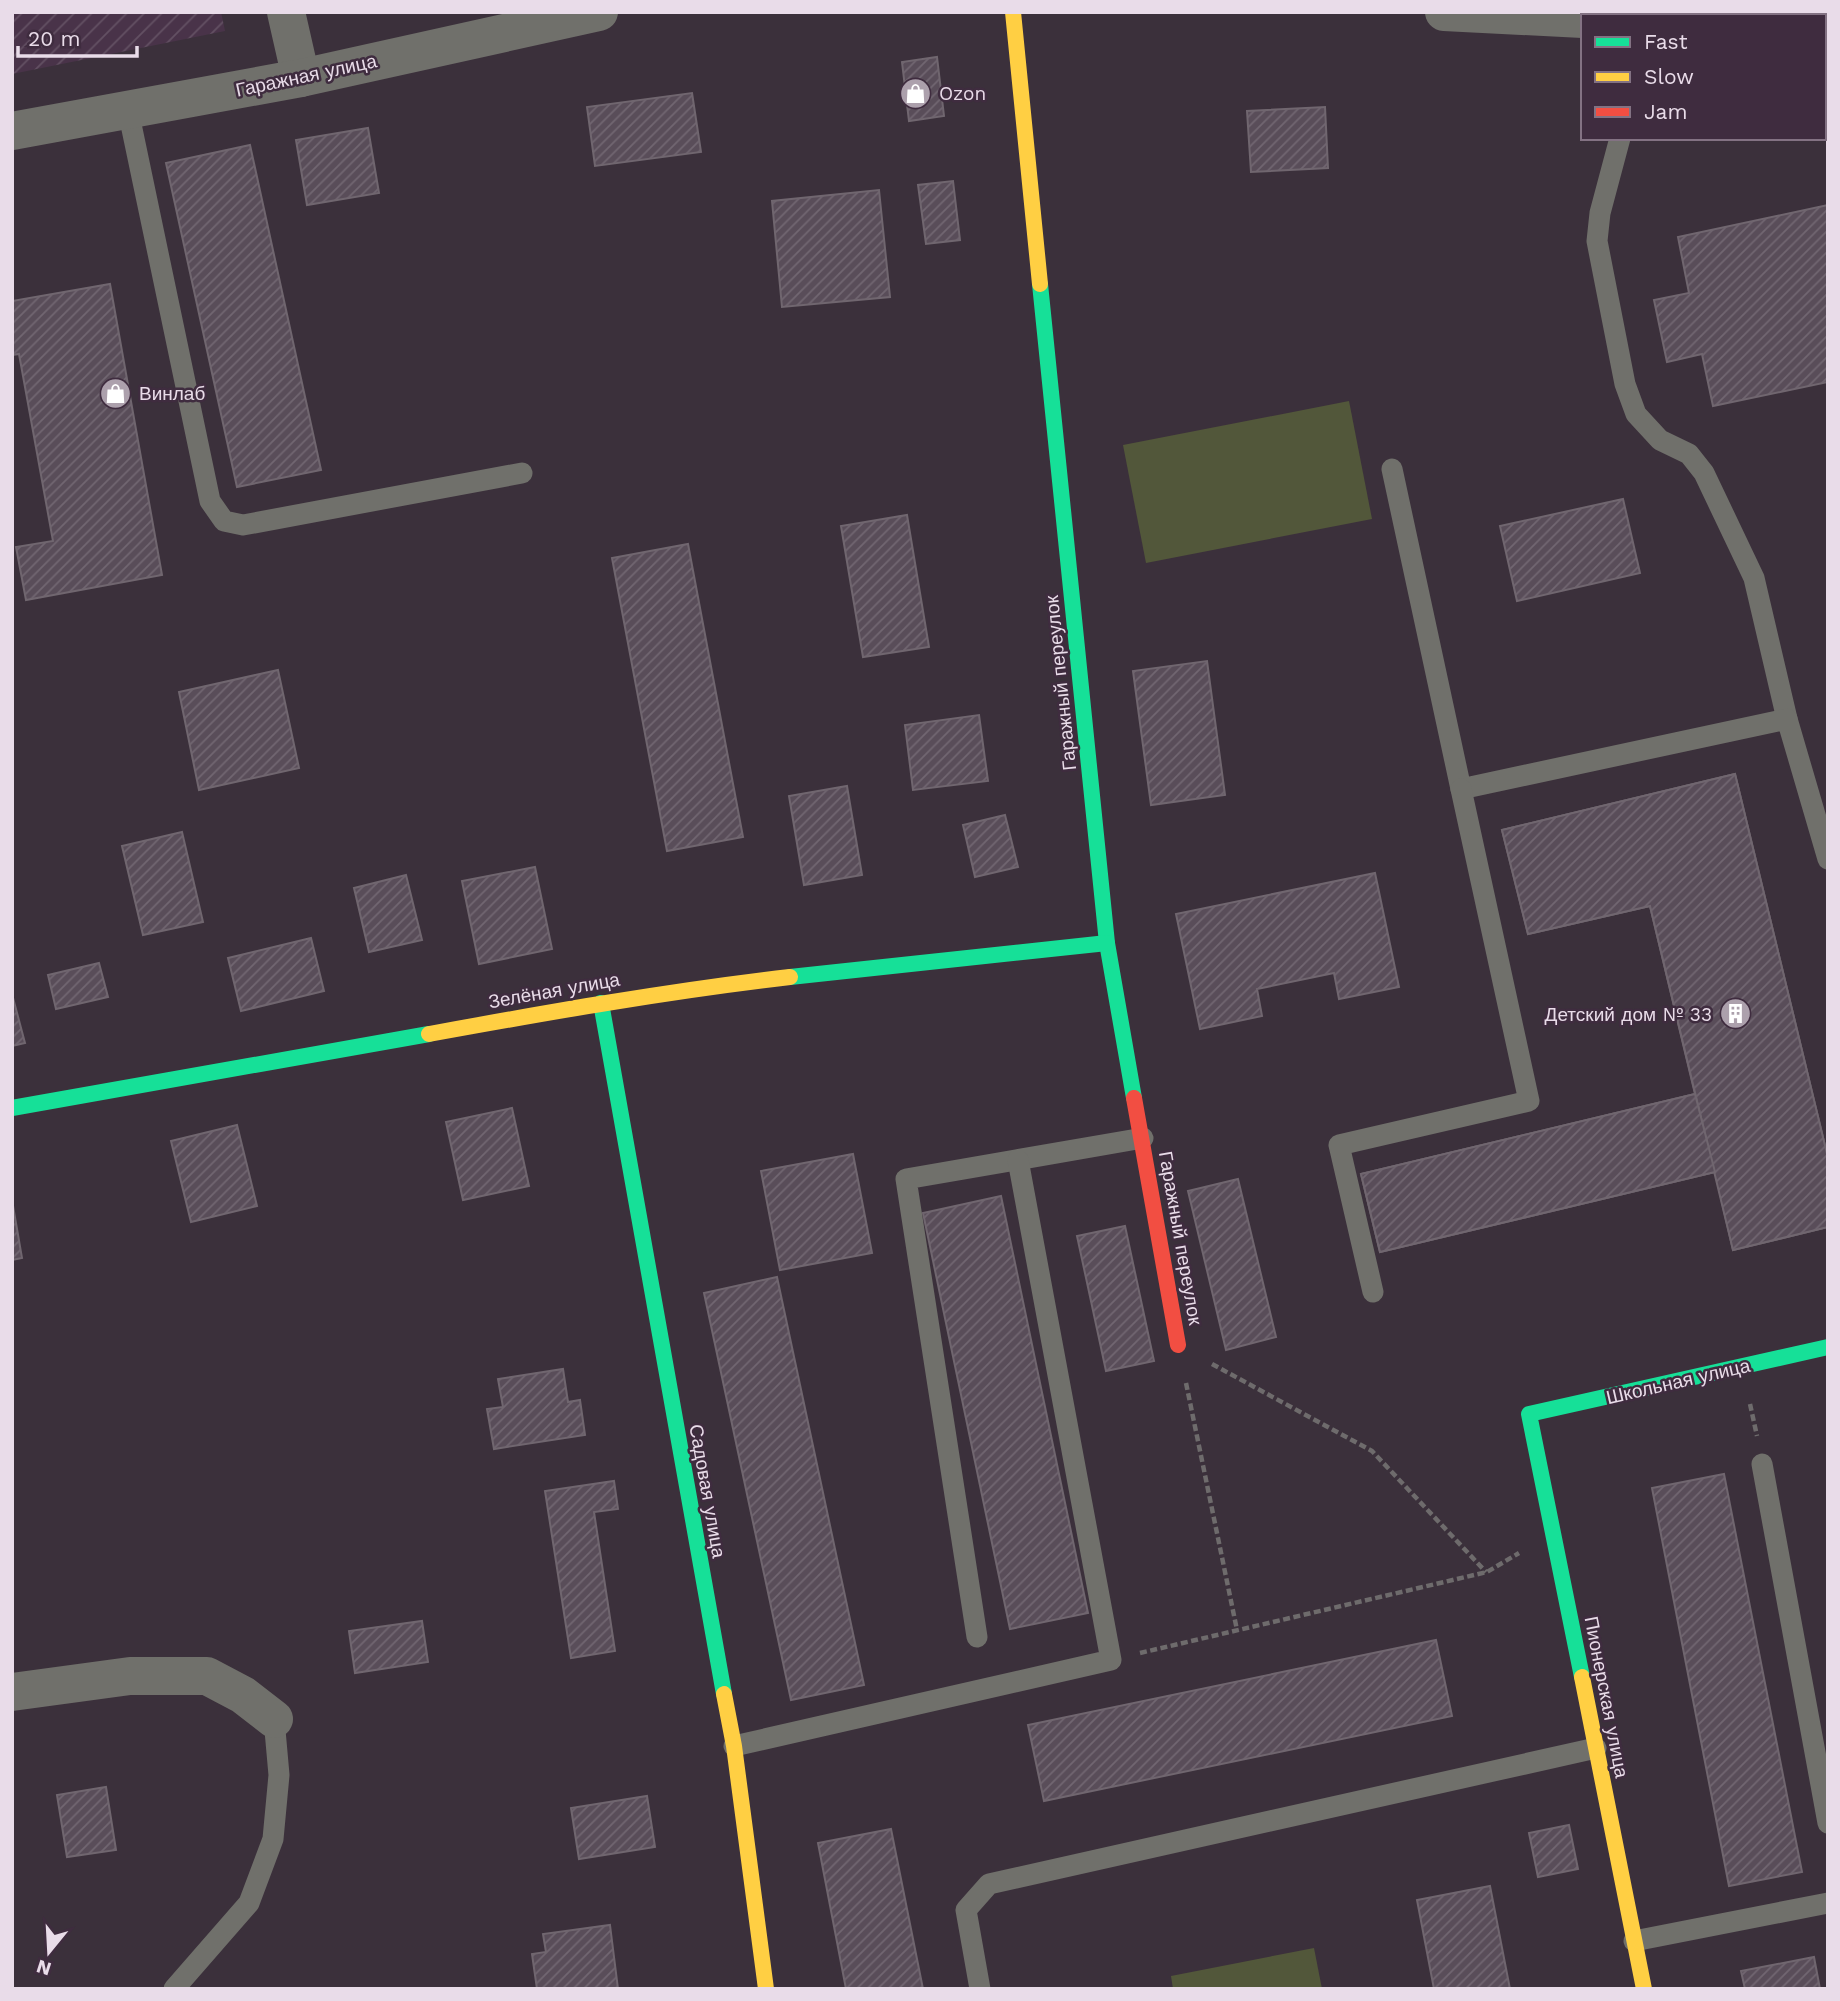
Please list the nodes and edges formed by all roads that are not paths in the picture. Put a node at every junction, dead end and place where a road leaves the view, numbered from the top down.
1 (286, 12) edge
2 (598, 12) edge
3 (1013, 12) edge
4 (1444, 12) edge
5 (1581, 19) edge
6 (302, 78) junction
7 (128, 110) junction
8 (12, 131) edge
9 (1619, 140) edge
10 (1392, 469) dead end
11 (522, 473) dead end
12 (1787, 719) junction
13 (1461, 789) junction
14 (1828, 859) edge
15 (1107, 943) junction
16 (601, 1003) junction
17 (12, 1108) edge
18 (1143, 1138) junction
19 (1018, 1160) junction
20 (1373, 1292) dead end
21 (1178, 1345) road end
22 (1828, 1347) edge
23 (1528, 1414) joint
24 (1762, 1464) road end
25 (977, 1637) dead end
26 (12, 1692) edge
27 (274, 1720) joint
28 (734, 1746) junction
29 (1596, 1748) junction
30 (1828, 1823) edge
31 (1828, 1903) edge
32 (1634, 1941) junction
33 (174, 1989) edge
34 (766, 1989) edge
35 (980, 1989) edge
36 (1644, 1989) edge

1 - 6 street
2 - 6 street, Гаражная улица
3 - 15 street, Гаражный переулок
4 - 5 street
6 - 7 street, Гаражная улица
7 - 8 street, Гаражная улица
7 - 11 lane
9 - 12 lane
10 - 13 lane
12 - 13 lane
12 - 14 lane
13 - 20 lane
15 - 16 street, Зелёная улица
15 - 18 street, Гаражный переулок
16 - 17 street, Зелёная улица
16 - 28 street, Садовая улица
18 - 19 lane
18 - 21 street, Гаражный переулок
19 - 25 lane
19 - 28 lane
22 - 23 street, Школьная улица
23 - 29 street, Пионерская улица
24 - 30 lane
26 - 27 street
27 - 33 lane
28 - 34 street, Садовая улица
29 - 32 street, Пионерская улица
29 - 35 lane
31 - 32 lane
32 - 36 street, Пионерская улица

